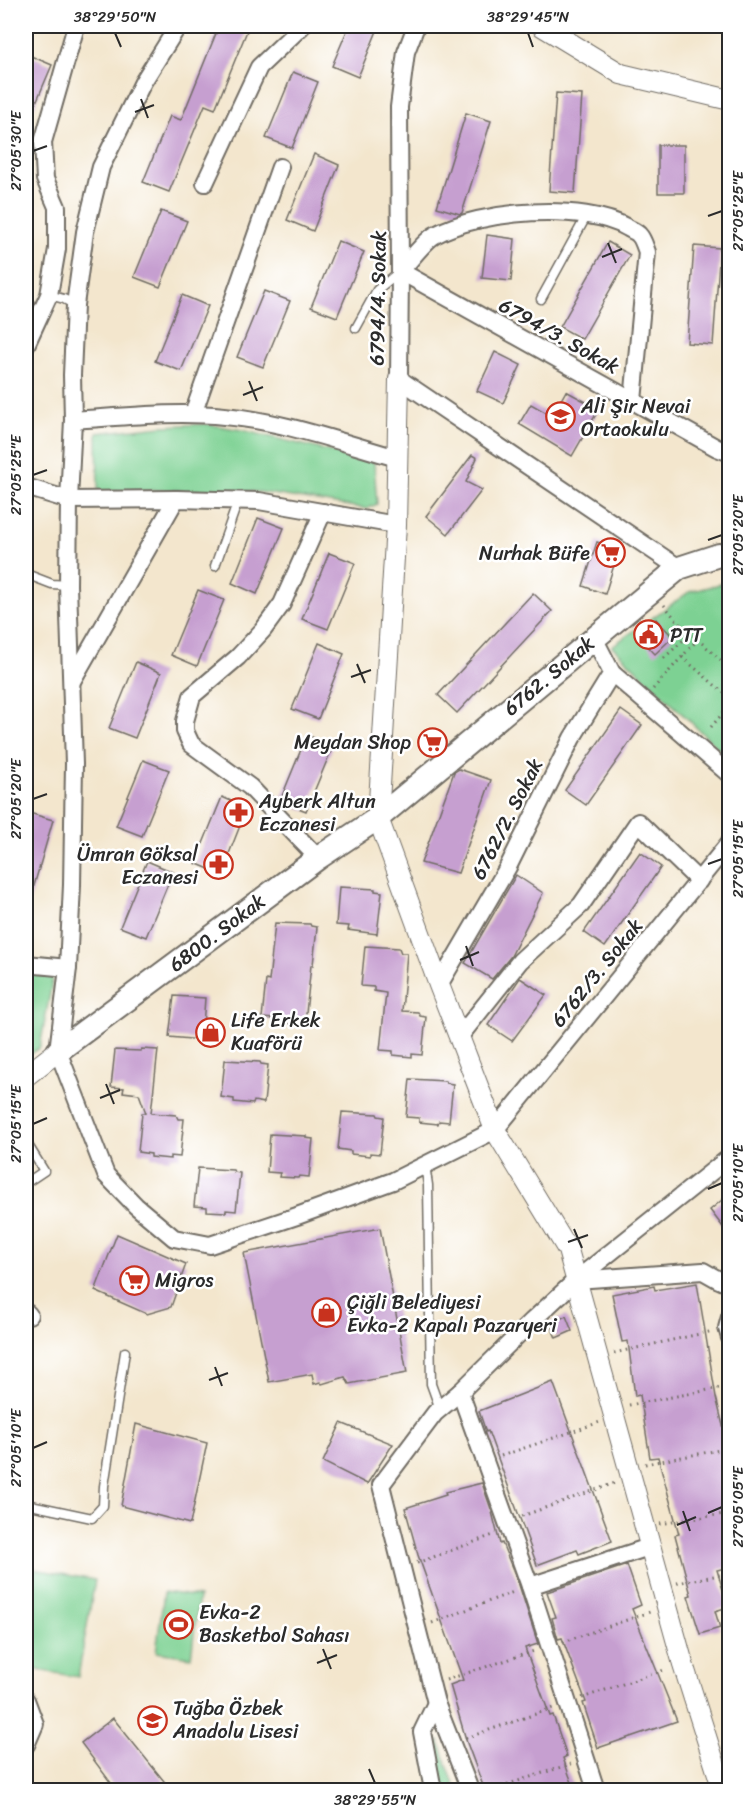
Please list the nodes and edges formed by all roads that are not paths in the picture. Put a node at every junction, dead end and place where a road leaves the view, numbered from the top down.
1 (76, 26) edge
2 (178, 26) edge
3 (302, 26) edge
4 (417, 26) edge
5 (542, 26) edge
6 (729, 100) edge
7 (280, 167) dead end
8 (205, 183) dead end
9 (587, 215) junction
10 (400, 271) junction
11 (49, 295) junction
12 (542, 299) dead end
13 (75, 305) junction
14 (356, 328) dead end
15 (26, 345) edge
16 (399, 379) junction
17 (633, 401) junction
18 (193, 414) junction
19 (73, 420) junction
20 (729, 453) edge
21 (397, 458) junction
22 (26, 488) edge
23 (176, 499) junction
24 (69, 500) junction
25 (238, 501) junction
26 (323, 512) junction
27 (396, 525) junction
28 (729, 555) edge
29 (215, 566) dead end
30 (679, 568) junction
31 (26, 574) edge
32 (68, 585) junction
33 (594, 638) junction
34 (612, 674) junction
35 (72, 682) junction
36 (729, 776) edge
37 (378, 818) junction
38 (729, 842) edge
39 (318, 858) junction
40 (699, 881) junction
41 (26, 964) edge
42 (68, 968) junction
43 (439, 985) junction
44 (460, 1035) junction
45 (58, 1051) junction
46 (26, 1076) edge
47 (495, 1130) junction
48 (26, 1142) edge
49 (729, 1157) edge
50 (425, 1165) junction
51 (26, 1183) edge
52 (576, 1280) junction
53 (729, 1284) edge
54 (125, 1352) dead end
55 (460, 1392) junction
56 (440, 1409) junction
57 (26, 1504) edge
58 (649, 1547) junction
59 (530, 1586) junction
60 (26, 1700) edge
61 (436, 1703) junction
62 (26, 1745) edge
63 (433, 1791) edge
64 (470, 1791) edge
65 (596, 1791) edge
66 (723, 1791) edge

1 - 11 street
2 - 13 street
3 - 8 street
4 - 10 street, 6794/4. Sokak
5 - 6 street
7 - 18 street
9 - 10 street
9 - 12 lane
9 - 17 street
10 - 14 lane
10 - 16 street, 6794/4. Sokak
10 - 17 street, 6794/3. Sokak
11 - 13 lane
11 - 15 street
13 - 19 street
16 - 21 street
16 - 30 street, 6794/4. Sokak
17 - 20 street, 6794/3. Sokak
18 - 19 street
18 - 21 street
19 - 24 street
21 - 27 street
22 - 24 street
23 - 24 street
23 - 25 street
23 - 35 street
24 - 32 street
25 - 26 street
25 - 29 lane
26 - 27 street
26 - 39 street
27 - 37 street
28 - 30 main road, 6762. Sokak
30 - 33 main road, 6762. Sokak
31 - 32 lane
32 - 35 street
33 - 34 street
33 - 37 main road, 6762. Sokak
34 - 36 street
34 - 43 street, 6762/2. Sokak
35 - 42 street
37 - 39 main road, 6800. Sokak
37 - 43 street
38 - 40 street, 6762/3. Sokak
39 - 45 main road, 6800. Sokak
40 - 44 street
40 - 47 street, 6762/3. Sokak
41 - 42 street
42 - 45 street
43 - 44 street
44 - 47 street
45 - 46 street
45 - 50 street
47 - 50 street
47 - 52 street
48 - 51 lane
49 - 52 street
50 - 56 lane
52 - 53 street
52 - 55 street
52 - 58 street
54 - 57 lane
55 - 56 street
55 - 59 street
56 - 61 street
58 - 59 street
58 - 66 street
59 - 65 street
60 - 62 street
61 - 63 street
61 - 64 street

